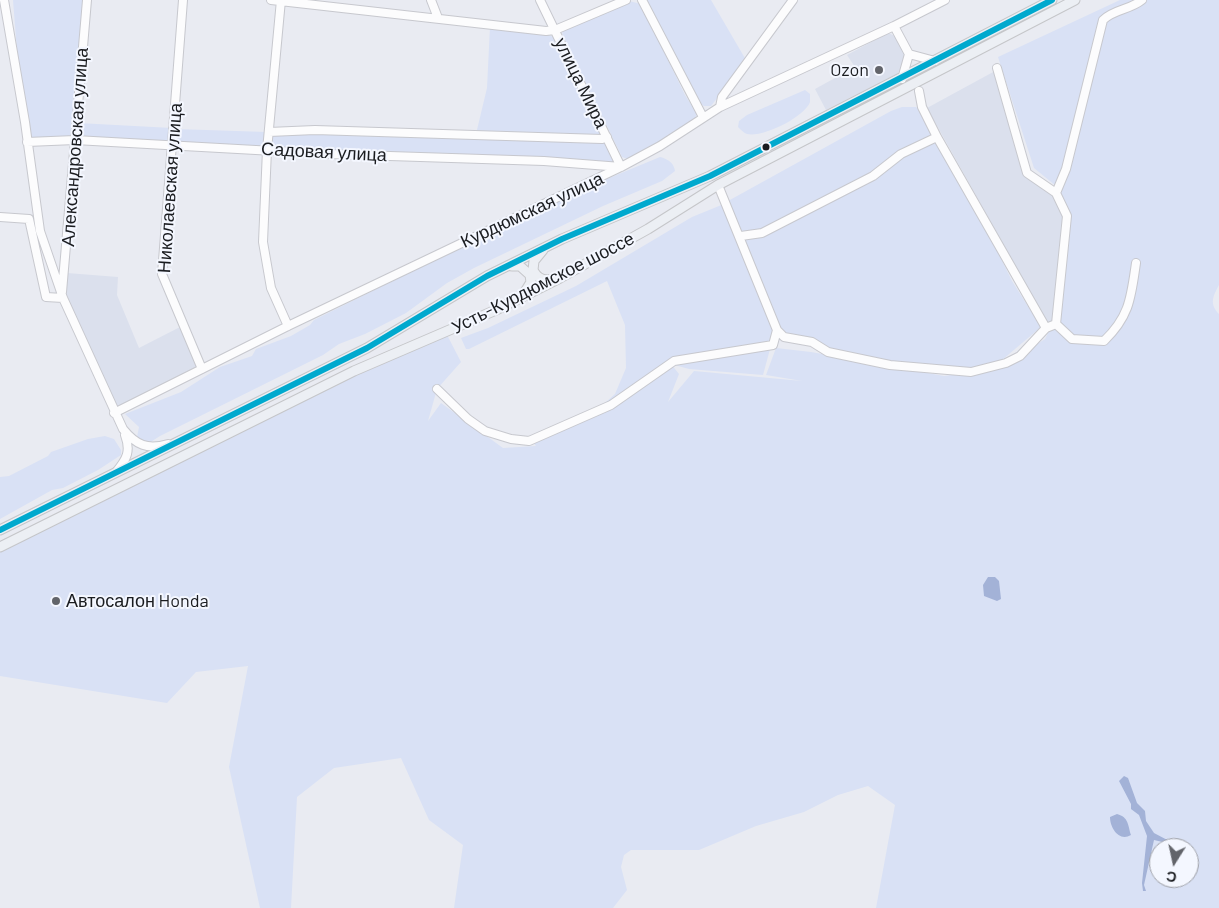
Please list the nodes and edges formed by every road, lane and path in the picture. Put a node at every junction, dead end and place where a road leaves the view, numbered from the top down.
1 (4, 0) edge
2 (87, 0) edge
3 (183, 0) edge
4 (271, 0) edge
5 (431, 0) edge
6 (540, 0) edge
7 (626, 0) edge
8 (642, 0) edge
9 (792, 0) edge
10 (945, 0) edge
11 (1052, 0) edge
12 (1076, 0) edge
13 (1142, 0) edge
14 (281, 1) edge
15 (438, 18) junction
16 (894, 26) junction
17 (555, 30) junction
18 (909, 54) junction
19 (935, 61) junction
20 (997, 68) dead end
21 (902, 78) junction
22 (919, 91) dead end
23 (720, 107) junction
24 (703, 117) junction
25 (269, 132) junction
26 (607, 137) junction
27 (938, 137) junction
28 (75, 140) junction
29 (27, 142) junction
30 (173, 146) junction
31 (267, 150) junction
32 (621, 167) junction
33 (718, 185) junction
34 (1056, 193) junction
35 (0, 217) edge
36 (740, 236) junction
37 (544, 248) junction
38 (1136, 263) dead end
39 (509, 266) junction
40 (560, 278) junction
41 (62, 296) junction
42 (519, 298) junction
43 (1056, 324) junction
44 (288, 326) junction
45 (1046, 328) junction
46 (778, 330) junction
47 (202, 369) junction
48 (436, 389) dead end
49 (114, 413) junction
50 (123, 429) junction
51 (184, 439) junction
52 (116, 472) junction
53 (0, 530) edge
54 (0, 547) edge

1 - 29 street, Александровская улица
2 - 28 street, Александровская улица
3 - 30 street, Николаевская улица
4 - 14 street
5 - 15 street
6 - 17 street, улица Мира
7 - 17 street
8 - 24 street
9 - 23 street
10 - 16 street, Курдюмская улица
11 - 19 main road, Усть-Курдюмское шоссе
12 - 33 main road, Усть-Курдюмское шоссе
13 - 34 street
14 - 15 street
14 - 25 street
15 - 17 street
16 - 18 street
16 - 23 street, Курдюмская улица
17 - 26 street, улица Мира
18 - 19 street
18 - 21 street
19 - 21 main road, Усть-Курдюмское шоссе
20 - 34 street
21 - 37 main road, Усть-Курдюмское шоссе
22 - 27 street
23 - 24 street, Курдюмская улица
24 - 32 street, Курдюмская улица
25 - 26 street, Садовая улица
25 - 31 street
26 - 32 street, улица Мира
27 - 36 street
27 - 45 street
28 - 29 street, Садовая улица
28 - 30 street, Садовая улица
28 - 41 street, Александровская улица
29 - 41 street, Александровская улица
30 - 31 street, Садовая улица
30 - 47 street, Николаевская улица
31 - 32 street, Садовая улица
31 - 44 street
32 - 44 street, Курдюмская улица
33 - 36 street
33 - 40 main road, Усть-Курдюмское шоссе
34 - 43 street
35 - 41 street
36 - 46 street
37 - 39 main road, Усть-Курдюмское шоссе
37 - 40 main road
38 - 43 street
39 - 42 main road
39 - 51 main road, Усть-Курдюмское шоссе
40 - 42 main road, Усть-Курдюмское шоссе
41 - 49 street, Александровская улица
42 - 54 main road, Усть-Курдюмское шоссе
43 - 45 street
44 - 47 street, Курдюмская улица
45 - 46 street
46 - 48 street
47 - 49 street, Курдюмская улица
49 - 50 street, Александровская улица
50 - 51 street, Александровская улица
50 - 52 street
51 - 52 main road, Усть-Курдюмское шоссе
52 - 53 main road, Усть-Курдюмское шоссе

